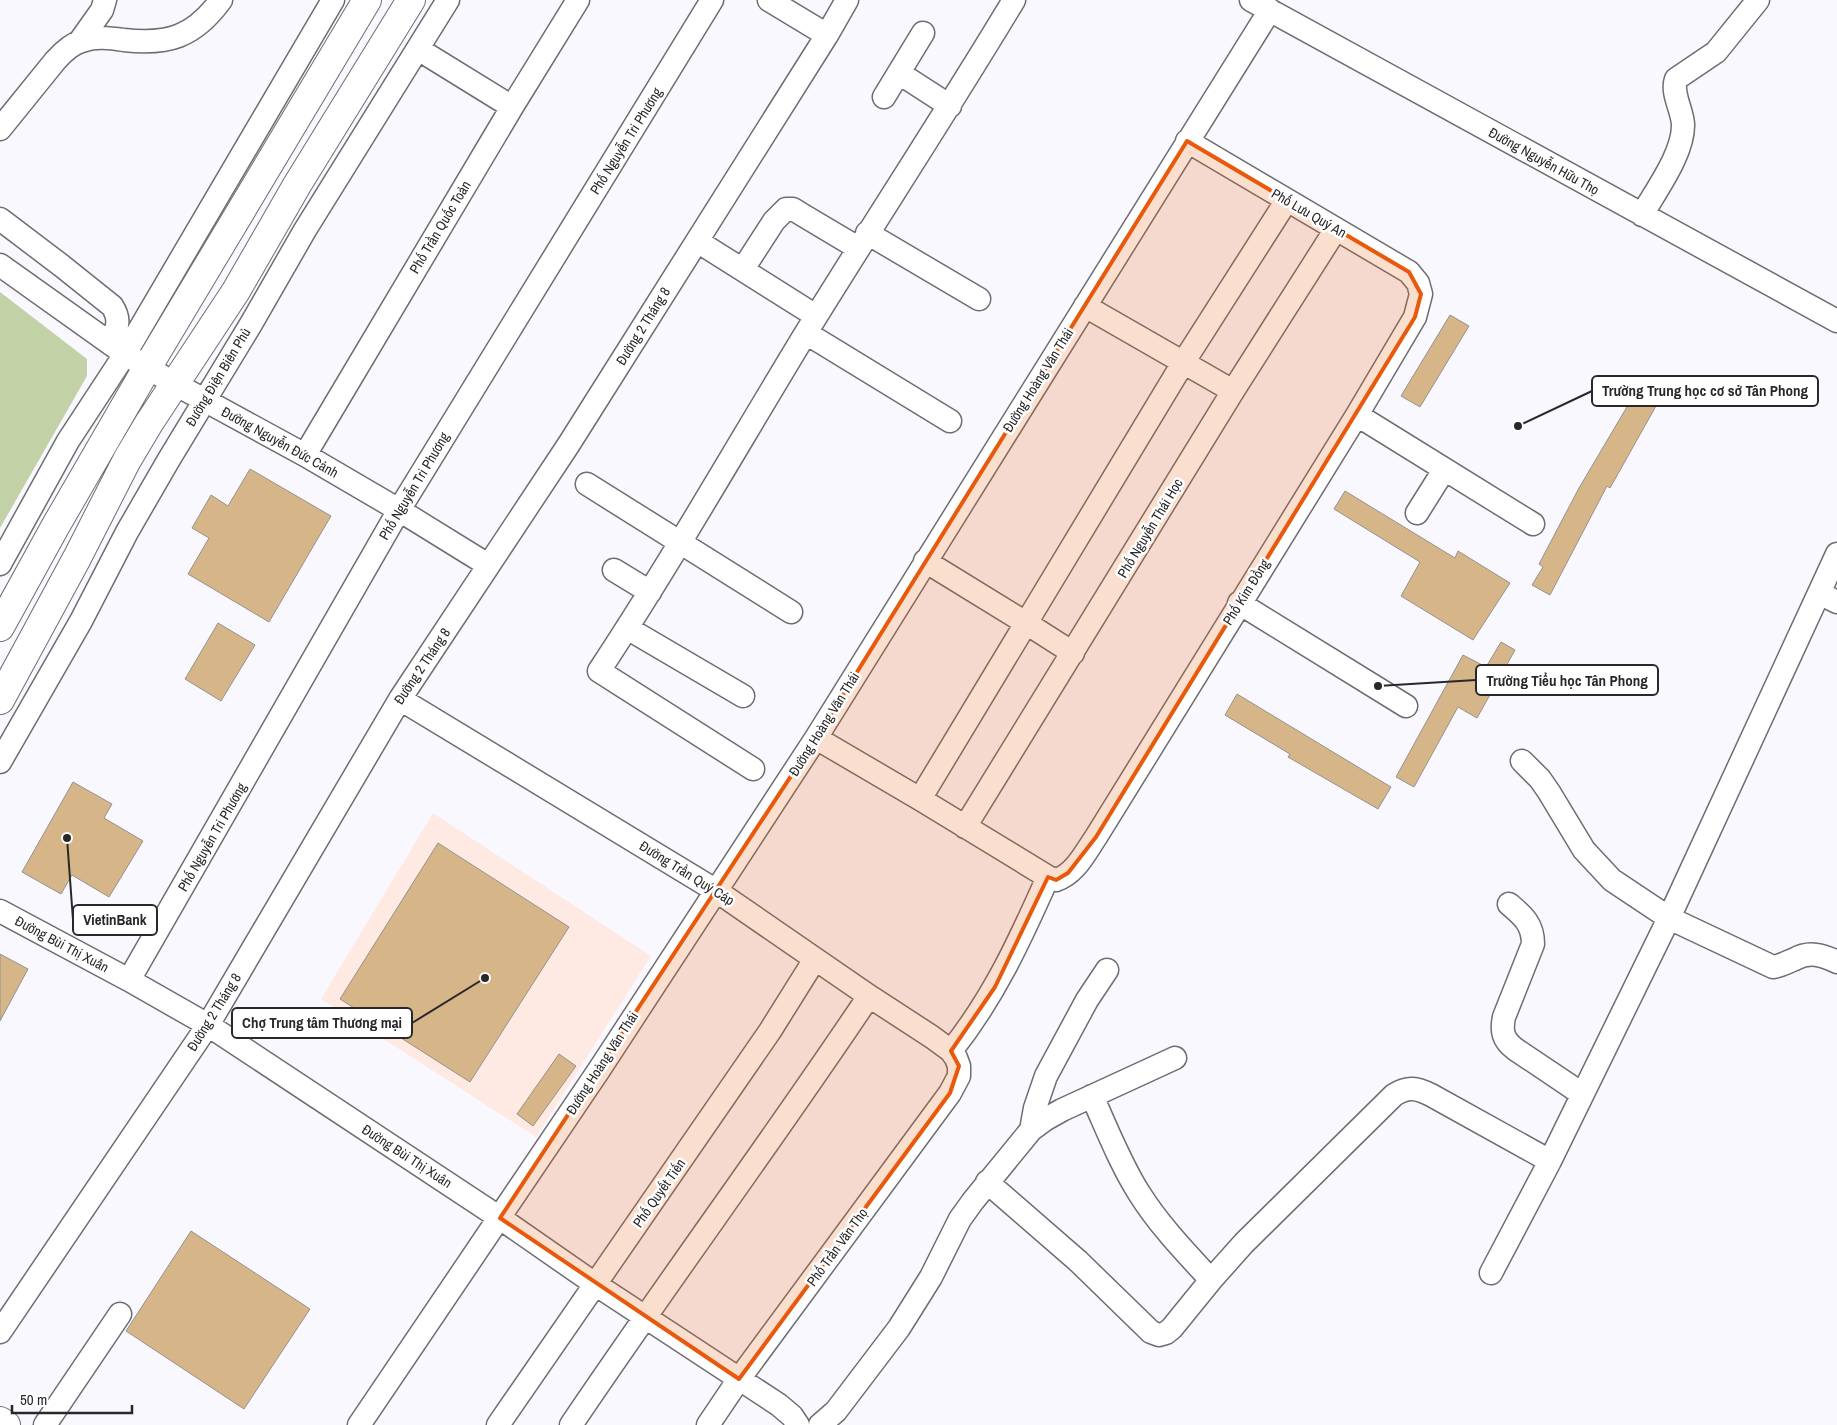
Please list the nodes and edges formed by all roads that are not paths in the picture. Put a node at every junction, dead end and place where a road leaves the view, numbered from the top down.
1 (105, 0) edge
2 (221, 0) edge
3 (333, 0) edge
4 (367, 0) edge
5 (411, 0) edge
6 (448, 0) edge
7 (578, 0) edge
8 (712, 0) edge
9 (769, 0) edge
10 (847, 0) edge
11 (1014, 0) edge
12 (1758, 0) edge
13 (1257, 3) edge
14 (923, 33) dead end
15 (827, 35) junction
16 (80, 41) junction
17 (418, 49) junction
18 (899, 73) junction
19 (884, 97) dead end
20 (950, 106) junction
21 (512, 107) junction
22 (0, 129) edge
23 (1187, 141) junction
24 (1287, 200) junction
25 (1642, 215) junction
26 (0, 219) edge
27 (1336, 229) junction
28 (697, 241) junction
29 (863, 241) junction
30 (0, 265) edge
31 (743, 269) junction
32 (1421, 294) joint
33 (980, 300) dead end
34 (1085, 306) junction
35 (1837, 321) edge
36 (811, 325) junction
37 (118, 349) junction
38 (1183, 363) junction
39 (147, 368) junction
40 (175, 384) junction
41 (1233, 391) junction
42 (204, 400) junction
43 (1357, 415) junction
44 (950, 421) dead end
45 (305, 455) junction
46 (1444, 470) junction
47 (587, 484) dead end
48 (399, 510) junction
49 (1418, 513) dead end
50 (1533, 524) dead end
51 (678, 543) junction
52 (1837, 554) edge
53 (925, 562) junction
54 (0, 564) edge
55 (488, 565) junction
56 (614, 570) dead end
57 (650, 592) junction
58 (1828, 597) edge
59 (1239, 603) junction
60 (790, 612) dead end
61 (1026, 623) junction
62 (0, 627) edge
63 (627, 628) junction
64 (1072, 653) junction
65 (743, 696) dead end
66 (400, 699) junction
67 (0, 700) edge
68 (1406, 706) dead end
69 (816, 738) junction
70 (1522, 761) dead end
71 (0, 762) edge
72 (752, 769) dead end
73 (920, 799) junction
74 (965, 827) junction
75 (1052, 878) junction
76 (716, 890) junction
77 (1509, 904) dead end
78 (0, 911) edge
79 (1669, 918) junction
80 (815, 959) junction
81 (1837, 962) edge
82 (1107, 970) dead end
83 (129, 980) junction
84 (868, 996) junction
85 (208, 1025) junction
86 (1175, 1058) dead end
87 (955, 1059) junction
88 (1582, 1094) junction
89 (1092, 1096) junction
90 (1031, 1130) junction
91 (1550, 1161) junction
92 (988, 1182) junction
93 (500, 1218) junction
94 (1491, 1273) dead end
95 (1211, 1280) junction
96 (595, 1284) junction
97 (120, 1314) dead end
98 (644, 1317) junction
99 (0, 1332) edge
100 (739, 1379) junction
101 (0, 1421) edge
102 (6, 1425) edge
103 (45, 1425) edge
104 (359, 1425) edge
105 (498, 1425) edge
106 (571, 1425) edge
107 (708, 1425) edge
108 (798, 1425) edge
109 (820, 1425) edge

1 - 16 street
2 - 16 street
3 - 37 street
4 - 39 main road
5 - 40 main road
6 - 17 street, Đường Điện Biên Phủ
7 - 21 street, Phố Trần Quốc Toản
8 - 48 street, Phố Nguyễn Tri Phương
9 - 15 street
10 - 15 street, Đường 2 Tháng 8
11 - 20 street
12 - 25 street
13 - 23 street, Đường Hoàng Văn Thái
13 - 25 street, Đường Nguyễn Hữu Thọ
14 - 18 street
15 - 28 street, Đường 2 Tháng 8
16 - 22 street
17 - 21 street
17 - 42 street, Đường Điện Biên Phủ
18 - 19 street
18 - 20 street
20 - 29 street
21 - 45 street, Phố Trần Quốc Toản
23 - 24 street, Phố Lưu Quý An
23 - 34 street, Đường Hoàng Văn Thái
24 - 27 street, Phố Lưu Quý An
24 - 38 street
25 - 35 street, Đường Nguyễn Hữu Thọ
26 - 37 street
27 - 32 street, Phố Lưu Quý An
27 - 41 street, Phố Nguyễn Thái Học
28 - 31 street
28 - 55 street, Đường 2 Tháng 8
29 - 31 street
29 - 33 street
29 - 36 street
30 - 37 street, Đường Nguyễn Đức Cảnh
31 - 36 street
32 - 43 street, Phố Kim Đồng
34 - 38 street
34 - 53 street, Đường Hoàng Văn Thái
36 - 44 street
36 - 51 street
37 - 39 street, Đường Nguyễn Đức Cảnh
37 - 54 street
38 - 41 street
38 - 61 street
39 - 40 street, Đường Nguyễn Đức Cảnh
39 - 62 main road
40 - 42 street, Đường Nguyễn Đức Cảnh
40 - 67 main road
41 - 64 street, Phố Nguyễn Thái Học
42 - 45 street, Đường Nguyễn Đức Cảnh
42 - 71 street, Đường Điện Biên Phủ
43 - 46 street
43 - 59 street, Phố Kim Đồng
45 - 48 street, Đường Nguyễn Đức Cảnh
46 - 49 street
46 - 50 street
47 - 51 street
48 - 55 street, Đường Nguyễn Đức Cảnh
48 - 83 street, Phố Nguyễn Tri Phương
51 - 57 street
51 - 60 street
52 - 58 street
53 - 61 street
53 - 69 street, Đường Hoàng Văn Thái
55 - 66 street, Đường 2 Tháng 8
56 - 57 street
57 - 63 street
58 - 79 street
59 - 68 street
59 - 75 street, Phố Kim Đồng
61 - 64 street
61 - 73 street
63 - 65 street
63 - 72 street
64 - 74 street, Phố Nguyễn Thái Học
66 - 76 street, Đường Trần Quý Cáp
66 - 85 street, Đường 2 Tháng 8
69 - 73 street
69 - 76 street, Đường Hoàng Văn Thái
70 - 79 street
73 - 74 street
74 - 75 street
75 - 87 street
76 - 80 street, Đường Trần Quý Cáp
76 - 93 street, Đường Hoàng Văn Thái
77 - 88 street
78 - 83 street, Đường Bùi Thị Xuân
79 - 81 street
79 - 88 street
80 - 84 street, Đường Trần Quý Cáp
80 - 96 street, Phố Quyết Tiến
82 - 90 street
83 - 85 street, Đường Bùi Thị Xuân
84 - 87 street, Đường Trần Quý Cáp
84 - 98 street
85 - 93 street, Đường Bùi Thị Xuân
85 - 99 street, Đường 2 Tháng 8
86 - 89 street
87 - 100 street, Phố Trần Văn Thọ
88 - 91 street
89 - 90 street
89 - 95 street
90 - 92 street
91 - 94 street
91 - 95 street
92 - 95 street
92 - 109 street
93 - 96 street, Đường Bùi Thị Xuân
93 - 104 street, Đường Hoàng Văn Thái
96 - 98 street, Đường Bùi Thị Xuân
96 - 105 street, Phố Quyết Tiến
97 - 103 street
98 - 100 street, Đường Bùi Thị Xuân
98 - 106 street
100 - 107 street, Phố Trần Văn Thọ
100 - 108 street, Đường Bùi Thị Xuân
101 - 102 main road

